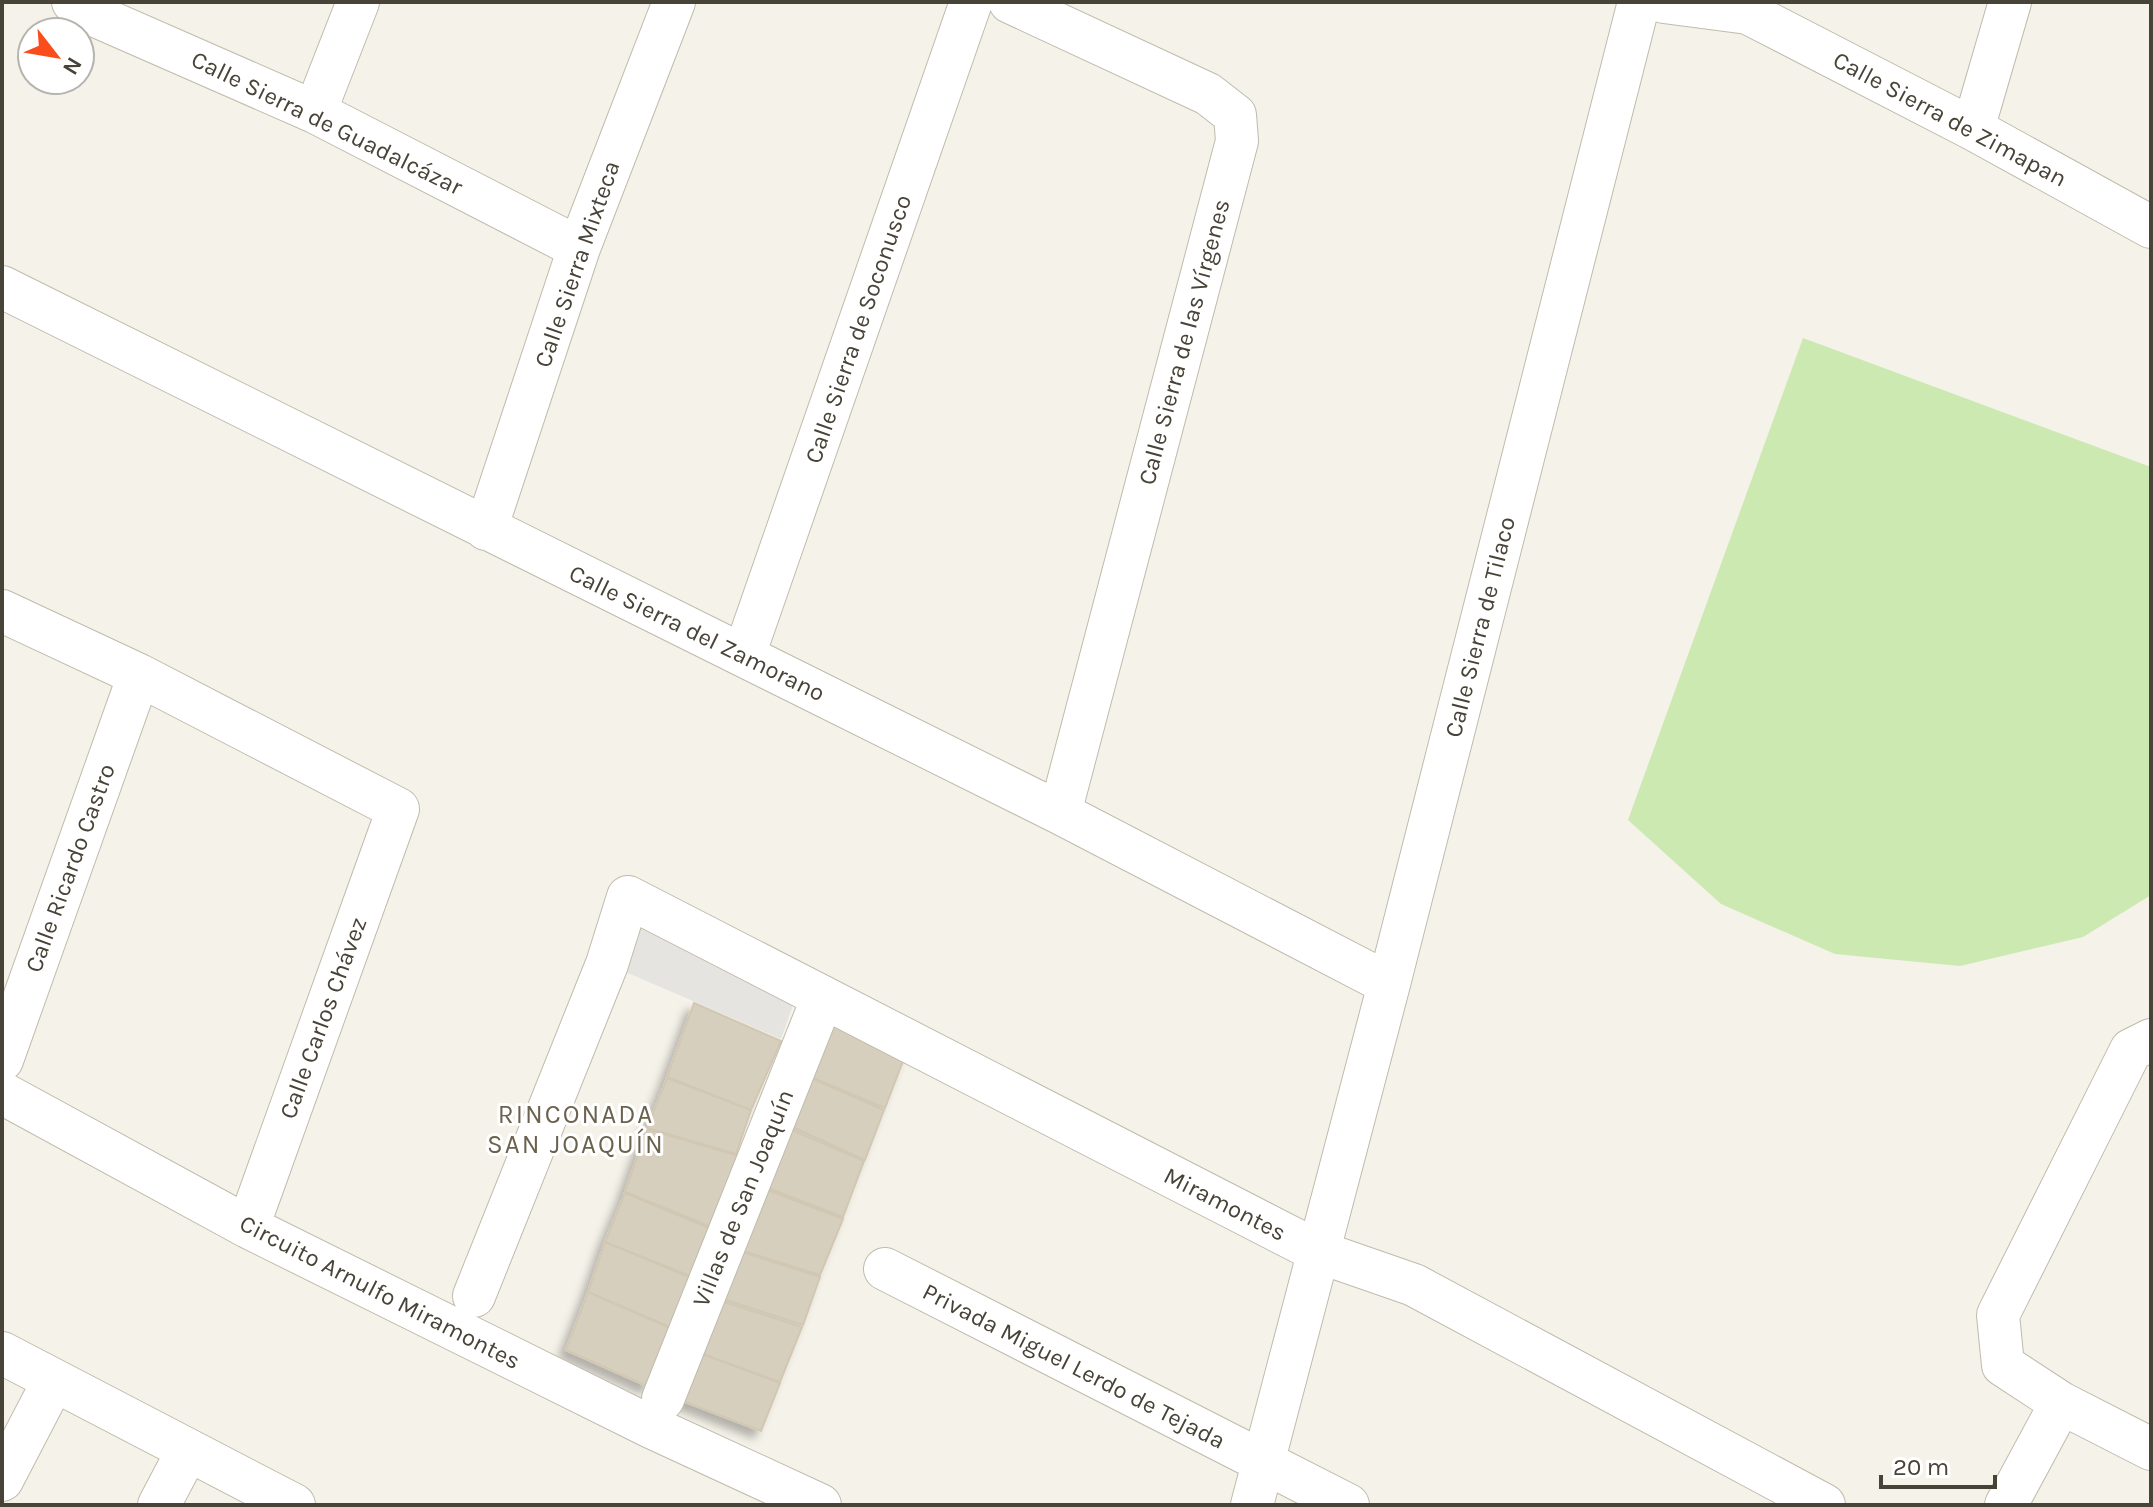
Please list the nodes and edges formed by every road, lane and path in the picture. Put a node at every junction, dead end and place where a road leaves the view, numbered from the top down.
1 (73, 2) edge
2 (358, 2) edge
3 (674, 2) edge
4 (971, 2) edge
5 (1010, 2) edge
6 (1639, 2) edge
7 (1664, 2) edge
8 (2010, 2) edge
9 (1742, 7) edge
10 (315, 112) junction
11 (1973, 129) junction
12 (2151, 227) edge
13 (579, 248) junction
14 (2, 287) edge
15 (486, 529) junction
16 (2, 611) edge
17 (744, 655) junction
18 (139, 675) junction
19 (1060, 813) junction
20 (1389, 984) junction
21 (823, 997) junction
22 (2151, 1040) edge
23 (2, 1060) edge
24 (2, 1093) edge
25 (248, 1227) junction
26 (1319, 1252) junction
27 (885, 1269) dead end
28 (474, 1296) dead end
29 (2, 1353) edge
30 (54, 1380) junction
31 (663, 1399) dead end
32 (2061, 1403) junction
33 (2151, 1449) edge
34 (188, 1450) junction
35 (1263, 1463) junction
36 (2, 1480) edge
37 (756, 1492) edge
38 (2011, 1495) edge
39 (159, 1505) edge
40 (294, 1505) edge
41 (820, 1505) edge
42 (1252, 1505) edge
43 (1348, 1505) edge
44 (1824, 1505) edge

1 - 10 street, Calle Sierra de Guadalcázar
2 - 10 street
3 - 13 street, Calle Sierra Mixteca
4 - 17 street, Calle Sierra de Soconusco
5 - 19 street, Calle Sierra de las Vírgenes
6 - 20 street, Calle Sierra de Tilaco
7 - 9 street, Calle Sierra de Zimapan
8 - 11 street
9 - 11 street, Calle Sierra de Zimapan
10 - 13 street, Calle Sierra de Guadalcázar
11 - 12 street, Calle Sierra de Zimapan
13 - 15 street, Calle Sierra Mixteca
14 - 15 street, Calle Sierra del Zamorano
15 - 17 street, Calle Sierra del Zamorano
16 - 18 street
17 - 19 street, Calle Sierra del Zamorano
18 - 23 street, Calle Ricardo Castro
18 - 25 street, Calle Carlos Chávez
19 - 20 street, Calle Sierra del Zamorano
20 - 26 street, Calle Sierra de Tilaco
21 - 26 street, Miramontes
21 - 28 street, Miramontes
21 - 31 street, Villas de San Joaquín
22 - 32 street
24 - 25 street, Circuito Arnulfo Miramontes
25 - 37 street, Circuito Arnulfo Miramontes
26 - 35 street, Calle Sierra de Tilaco
26 - 44 street, Miramontes
27 - 35 street, Privada Miguel Lerdo de Tejada
29 - 30 street
30 - 34 street
30 - 36 street
32 - 33 street
32 - 38 street
34 - 39 street
34 - 40 street
35 - 42 street, Calle Sierra de Tilaco
35 - 43 street, Privada Miguel Lerdo de Tejada
37 - 41 street, Circuito Arnulfo Miramontes

